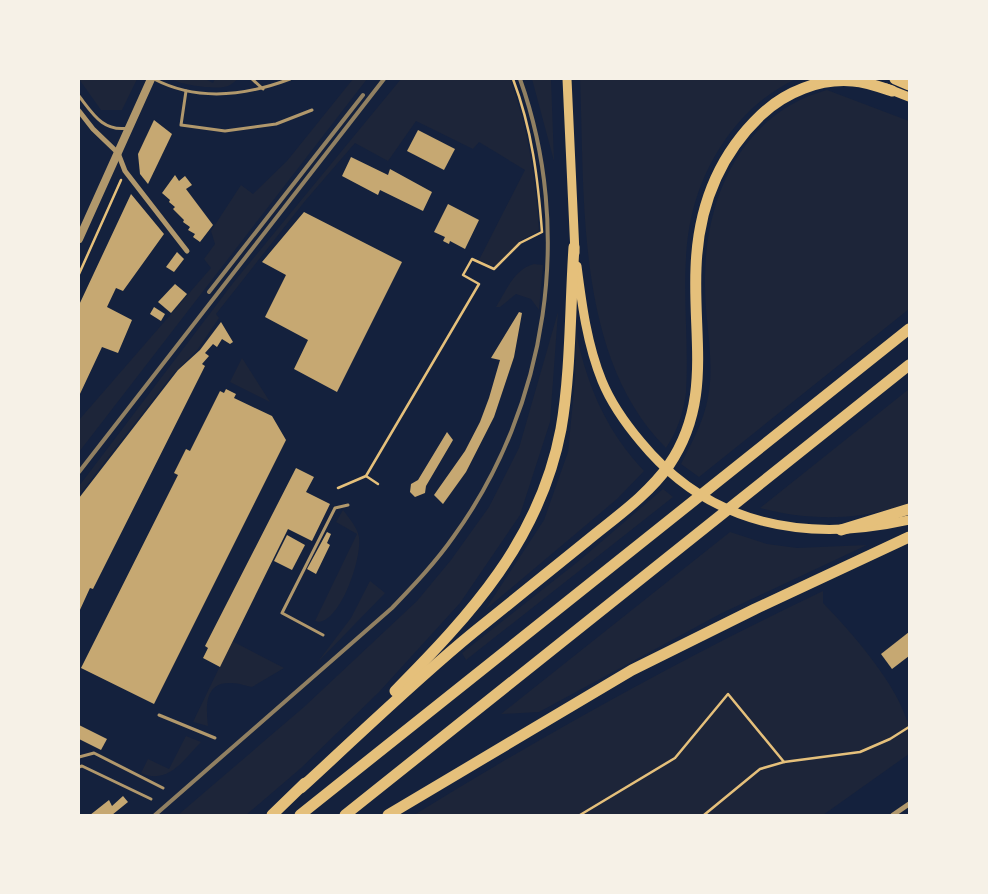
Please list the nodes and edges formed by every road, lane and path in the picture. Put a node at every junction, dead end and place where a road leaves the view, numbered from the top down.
1 (152, 79) edge
2 (252, 79) edge
3 (290, 79) edge
4 (513, 79) edge
5 (865, 79) edge
6 (895, 79) edge
7 (568, 81) edge
8 (909, 85) edge
9 (263, 89) junction
10 (186, 91) junction
11 (892, 91) junction
12 (79, 96) edge
13 (909, 98) edge
14 (312, 110) dead end
15 (79, 111) edge
16 (128, 128) junction
17 (118, 153) junction
18 (79, 239) edge
19 (574, 247) junction
20 (187, 251) dead end
21 (909, 329) edge
22 (909, 365) edge
23 (366, 476) junction
24 (378, 484) dead end
25 (338, 488) dead end
26 (348, 505) dead end
27 (909, 509) edge
28 (909, 520) edge
29 (841, 530) junction
30 (909, 537) edge
31 (324, 635) dead end
32 (159, 715) dead end
33 (909, 726) edge
34 (215, 738) dead end
35 (79, 757) edge
36 (784, 762) junction
37 (79, 767) edge
38 (163, 788) dead end
39 (301, 788) junction
40 (151, 799) dead end
41 (909, 804) edge
42 (272, 815) edge
43 (300, 815) edge
44 (345, 815) edge
45 (388, 815) edge
46 (580, 815) edge
47 (704, 815) edge
48 (893, 815) edge

1 - 10 lane
1 - 16 street
2 - 9 lane
3 - 9 lane
4 - 23 path
5 - 11 main road
6 - 8 highway
7 - 19 main road
9 - 10 lane
10 - 14 lane
11 - 13 main road
11 - 39 highway
12 - 16 lane
15 - 17 street
16 - 17 street
17 - 18 street
17 - 20 street
19 - 29 main road
19 - 39 highway
21 - 43 highway
22 - 44 highway
23 - 24 path
23 - 25 path
26 - 31 lane
27 - 29 highway
28 - 29 main road
30 - 45 highway
32 - 34 lane
33 - 36 path
35 - 38 lane
36 - 46 path
36 - 47 path
37 - 40 lane
39 - 42 highway
41 - 48 street

